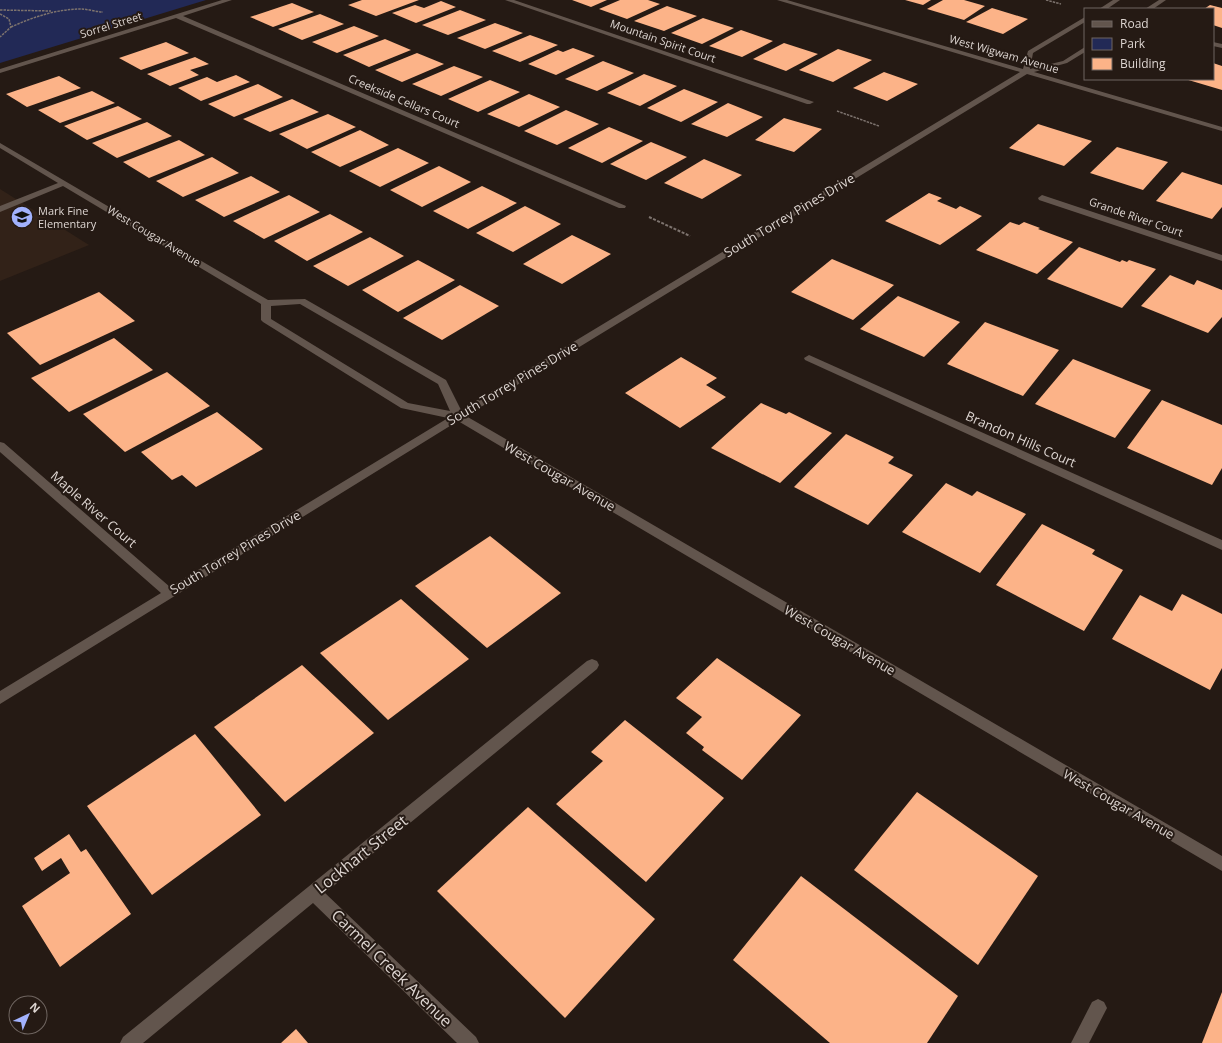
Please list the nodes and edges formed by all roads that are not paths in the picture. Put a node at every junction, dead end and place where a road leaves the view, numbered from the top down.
1 (229, 0) edge
2 (508, 0) edge
3 (780, 0) edge
4 (1116, 0) edge
5 (1163, 0) edge
6 (1104, 8) edge
7 (1150, 8) edge
8 (176, 16) junction
9 (1084, 20) edge
10 (1084, 50) edge
11 (0, 71) edge
12 (1026, 72) junction
13 (810, 102) dead end
14 (1222, 129) edge
15 (0, 145) edge
16 (64, 183) junction
17 (1042, 198) dead end
18 (622, 206) dead end
19 (0, 209) edge
20 (1222, 258) edge
21 (266, 303) junction
22 (809, 358) dead end
23 (458, 416) junction
24 (0, 446) edge
25 (1222, 545) edge
26 (169, 593) junction
27 (592, 665) dead end
28 (0, 698) edge
29 (1222, 864) edge
30 (314, 892) junction
31 (1098, 1008) dead end
32 (129, 1043) edge
33 (470, 1043) edge
34 (1080, 1043) edge

1 - 8 street, Sorrel Street
2 - 13 street, Mountain Spirit Court
3 - 12 street, West Wigwam Avenue
4 - 6 street
5 - 7 street
8 - 11 street, Sorrel Street
8 - 18 street, Creekside Cellars Court
9 - 12 street
10 - 12 street, South Torrey Pines Drive
12 - 14 street, West Wigwam Avenue
12 - 23 street, South Torrey Pines Drive
15 - 16 street, West Cougar Avenue
16 - 19 street
16 - 21 street, West Cougar Avenue
17 - 20 street, Grande River Court
21 - 23 street, West Cougar Avenue
21 - 23 street
22 - 25 street, Brandon Hills Court
23 - 26 street, South Torrey Pines Drive
23 - 29 street, West Cougar Avenue
24 - 26 street, Maple River Court
26 - 28 street, South Torrey Pines Drive
27 - 30 street, Lockhart Street
30 - 32 street, Lockhart Street
30 - 33 street, Carmel Creek Avenue
31 - 34 street

